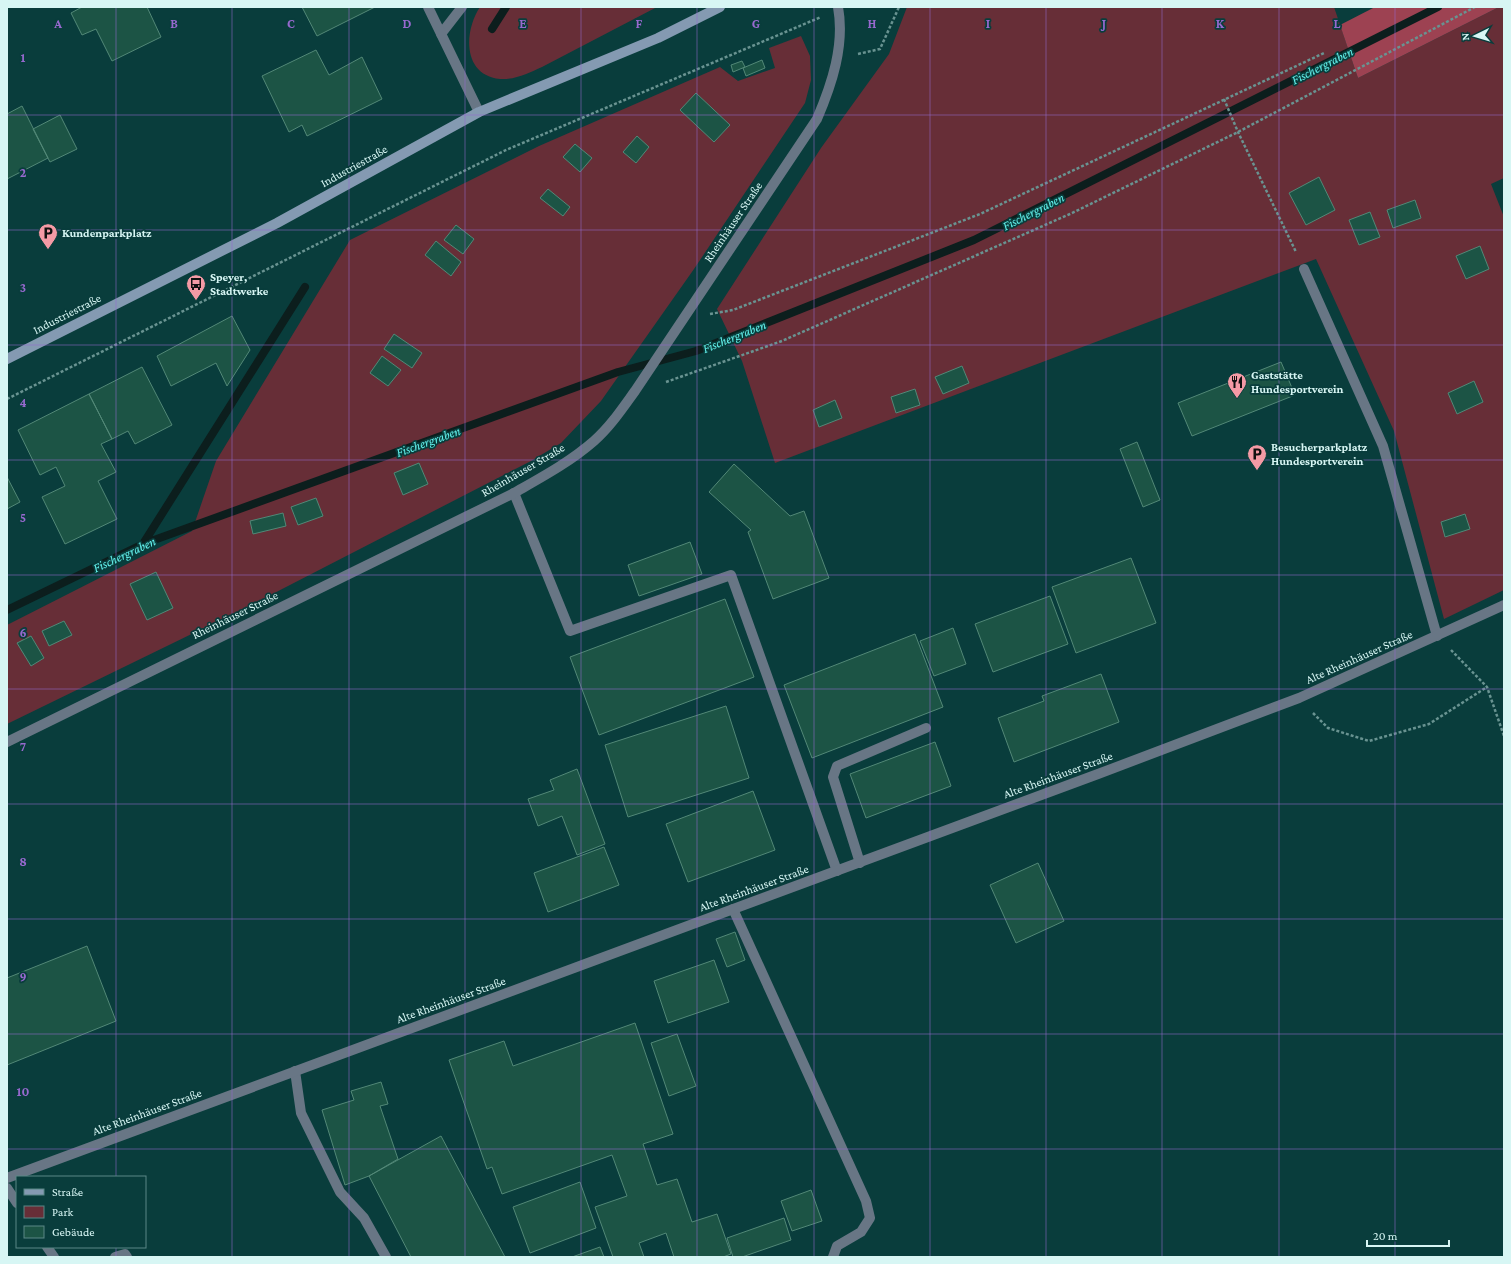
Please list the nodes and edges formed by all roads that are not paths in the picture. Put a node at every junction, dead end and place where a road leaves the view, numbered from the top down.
1 (428, 7) edge
2 (462, 7) edge
3 (720, 7) edge
4 (839, 8) edge
5 (442, 34) junction
6 (479, 112) junction
7 (1304, 269) road end
8 (7, 359) edge
9 (514, 493) junction
10 (1504, 605) edge
11 (1437, 636) junction
12 (926, 728) dead end
13 (7, 742) edge
14 (860, 863) junction
15 (836, 871) junction
16 (733, 909) junction
17 (296, 1071) junction
18 (7, 1178) edge
19 (7, 1188) edge
20 (16, 1202) edge
21 (48, 1248) edge
22 (54, 1257) edge
23 (115, 1257) edge
24 (127, 1257) edge
25 (386, 1257) edge
26 (833, 1257) edge

1 - 5 street
2 - 5 street
3 - 6 street, Industriestraße
4 - 9 street, Rheinhäuser Straße
5 - 6 street
6 - 8 street, Industriestraße
7 - 11 street
9 - 13 street, Rheinhäuser Straße
9 - 15 street
10 - 11 street, Alte Rheinhäuser Straße
11 - 14 street, Alte Rheinhäuser Straße
12 - 14 street
14 - 15 street, Alte Rheinhäuser Straße
15 - 16 street, Alte Rheinhäuser Straße
16 - 17 street, Alte Rheinhäuser Straße
16 - 26 street
17 - 18 street, Alte Rheinhäuser Straße
17 - 25 street
19 - 20 street
21 - 22 street
23 - 24 street

